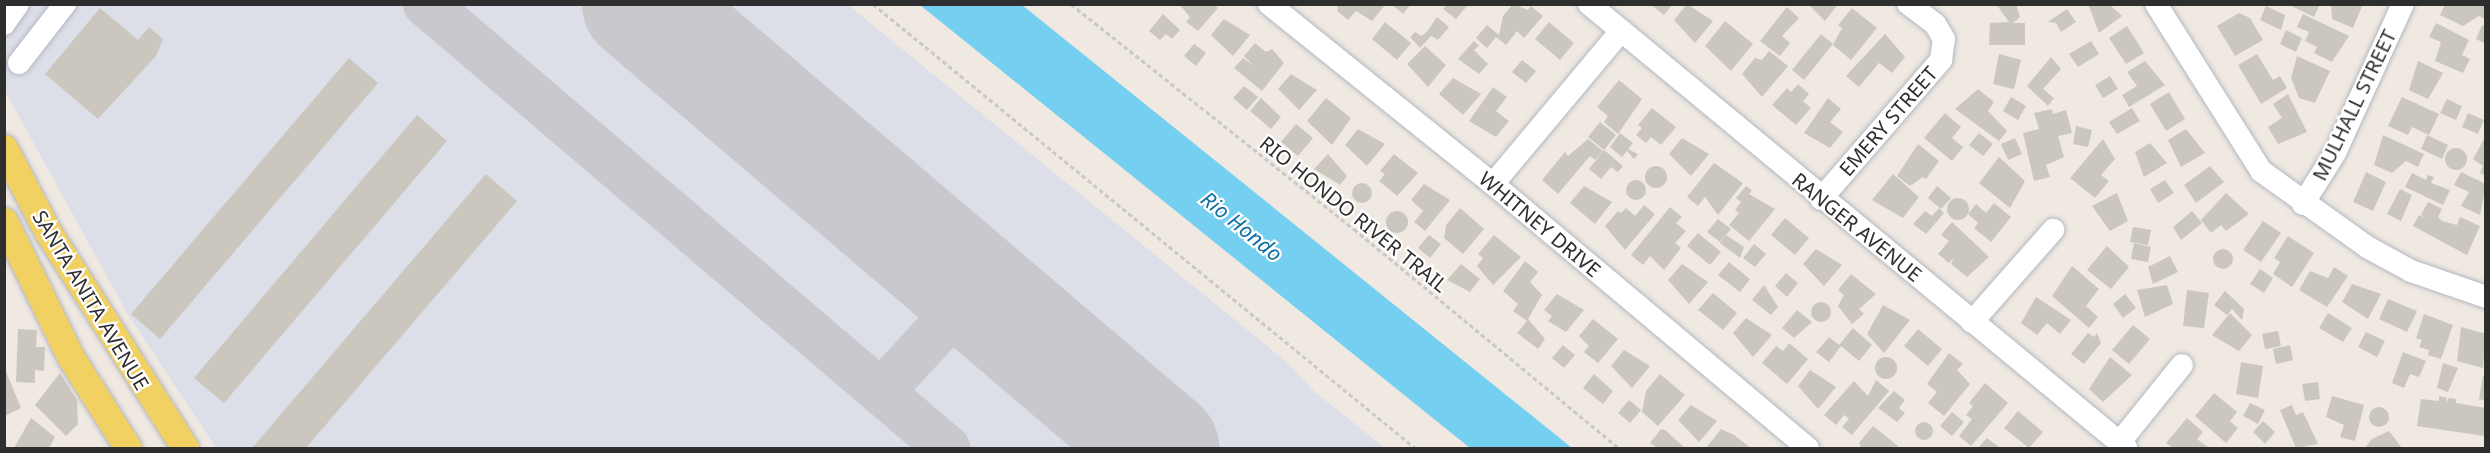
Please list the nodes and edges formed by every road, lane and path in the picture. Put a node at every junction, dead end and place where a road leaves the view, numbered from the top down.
1 (18, 4) edge
2 (65, 4) edge
3 (873, 4) edge
4 (1071, 4) edge
5 (1269, 4) edge
6 (1589, 4) edge
7 (1908, 4) edge
8 (2403, 4) edge
9 (2160, 6) edge
10 (4, 24) edge
11 (1621, 31) junction
12 (19, 63) dead end
13 (4, 147) edge
14 (1492, 184) junction
15 (1821, 199) junction
16 (2303, 204) junction
17 (4, 220) edge
18 (2053, 230) dead end
19 (2486, 297) edge
20 (1972, 322) junction
21 (2182, 365) dead end
22 (2122, 446) edge
23 (128, 448) edge
24 (185, 448) edge
25 (1415, 448) edge
26 (1619, 448) edge
27 (1808, 448) edge

1 - 10 street
2 - 12 street
3 - 25 path
4 - 26 path, RIO HONDO RIVER TRAIL
5 - 14 street, WHITNEY DRIVE
6 - 11 street, RANGER AVENUE
7 - 15 street, EMERY STREET
8 - 16 street, MULHALL STREET
9 - 16 street
11 - 14 street
11 - 15 street, RANGER AVENUE
13 - 24 main road, SANTA ANITA AVENUE
14 - 27 street, WHITNEY DRIVE
15 - 20 street, RANGER AVENUE
16 - 19 street
17 - 23 main road, SANTA ANITA AVENUE
18 - 20 street
20 - 22 street, RANGER AVENUE
21 - 22 street

